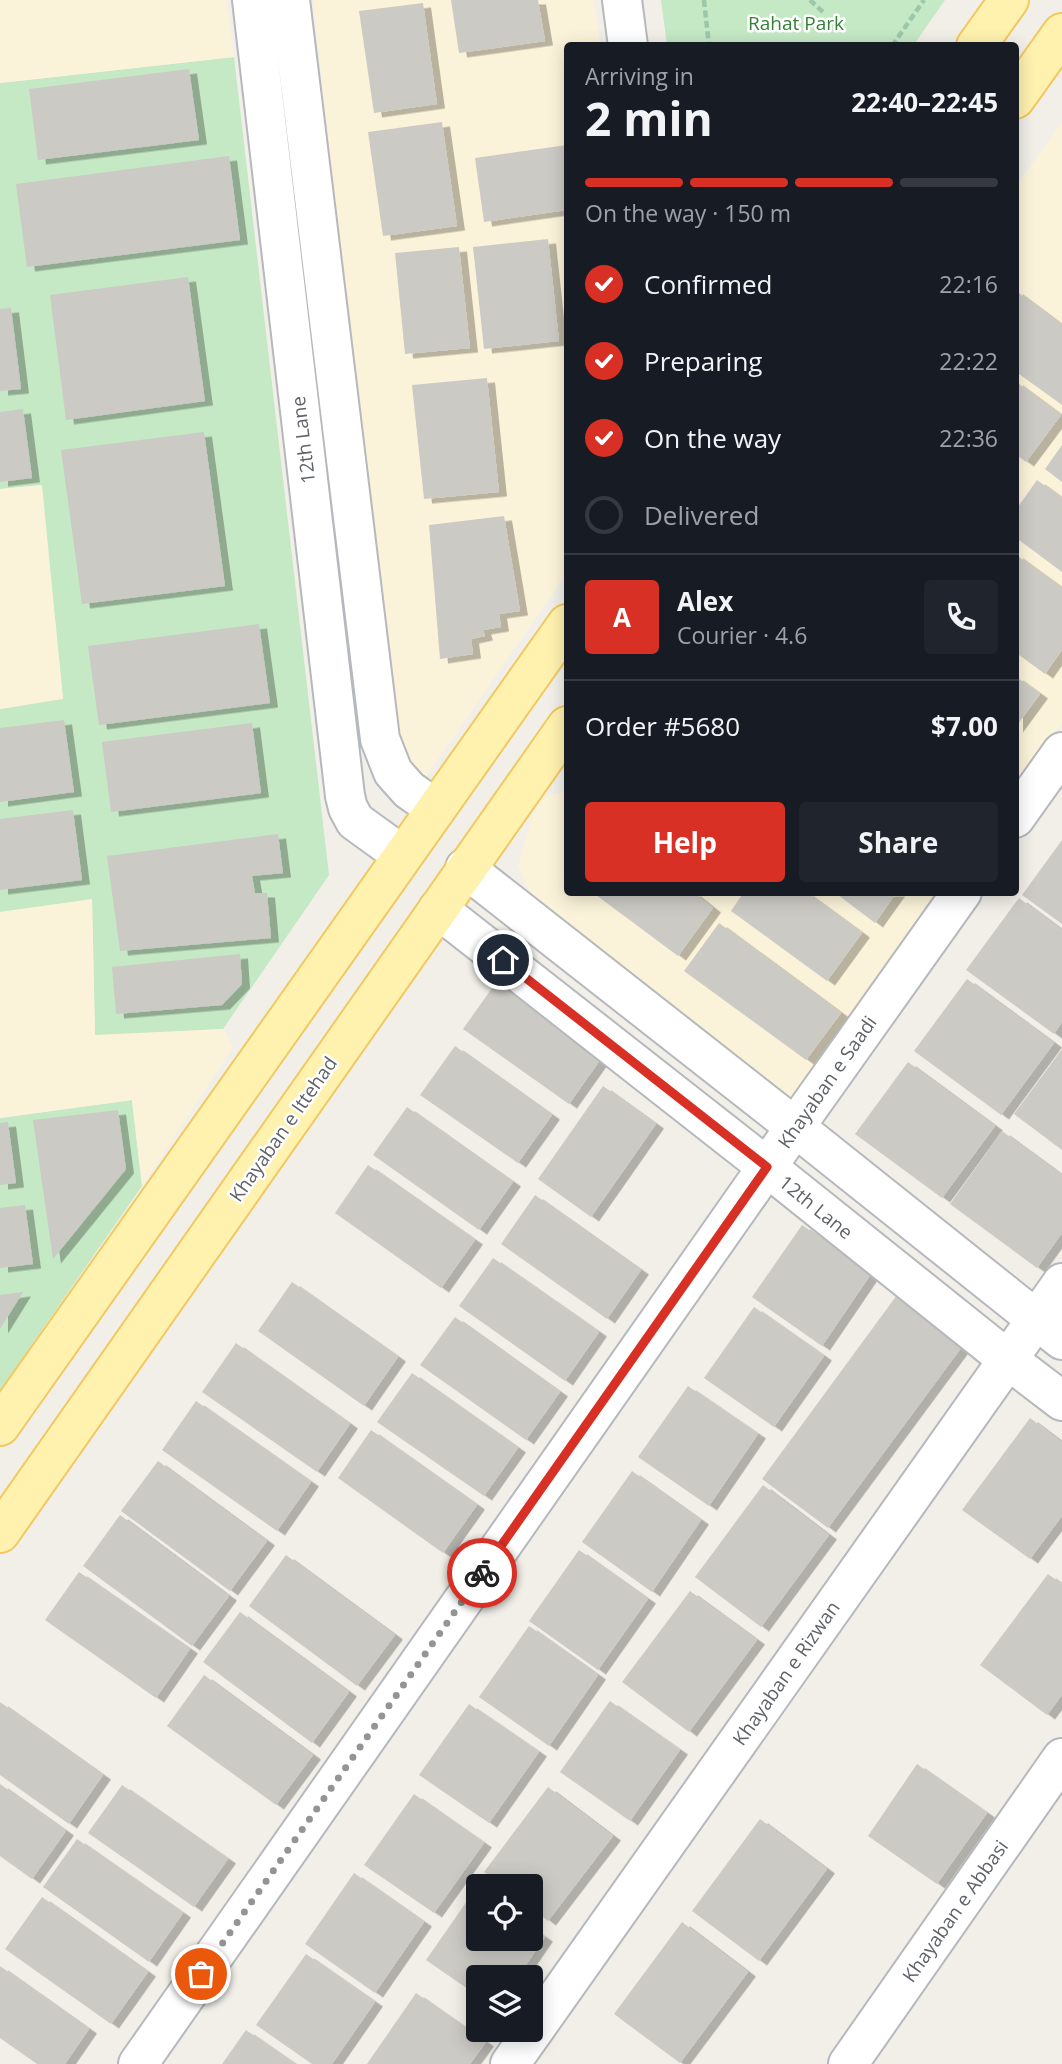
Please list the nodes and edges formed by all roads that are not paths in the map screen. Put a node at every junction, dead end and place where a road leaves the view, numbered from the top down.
1 (252, 0) edge
2 (290, 0) edge
3 (622, 0) edge
4 (1009, 0) edge
5 (1062, 33) edge
6 (627, 42) edge
7 (979, 42) edge
8 (1019, 93) edge
9 (564, 628) edge
10 (564, 730) edge
11 (1062, 752) edge
12 (436, 809) junction
13 (1019, 812) edge
14 (402, 855) junction
15 (465, 868) junction
16 (959, 896) edge
17 (438, 909) junction
18 (795, 1127) junction
19 (767, 1167) junction
20 (1062, 1283) edge
21 (1049, 1329) edge
22 (1007, 1359) junction
23 (1062, 1401) edge
24 (0, 1426) edge
25 (0, 1533) edge
26 (1062, 1758) edge
27 (138, 2064) edge
28 (510, 2064) edge
29 (848, 2064) edge

1 - 14 street, 12th Lane
2 - 12 street
3 - 6 street
4 - 7 main road
5 - 8 main road
9 - 12 main road
10 - 15 main road, Khayaban e Ittehad
11 - 13 street
12 - 14 main road
14 - 24 main road
15 - 17 main road, Khayaban e Ittehad
15 - 18 street
16 - 18 street, Khayaban e Saadi
17 - 19 street, 12th Lane
17 - 25 main road, Khayaban e Ittehad
18 - 19 street, Khayaban e Saadi
18 - 21 street
19 - 22 street, 12th Lane
19 - 27 street, Khayaban e Saadi
20 - 21 street, Khayaban e Rizwan
21 - 22 street, Khayaban e Rizwan
22 - 23 street, 12th Lane
22 - 28 street, Khayaban e Rizwan
26 - 29 street, Khayaban e Abbasi

